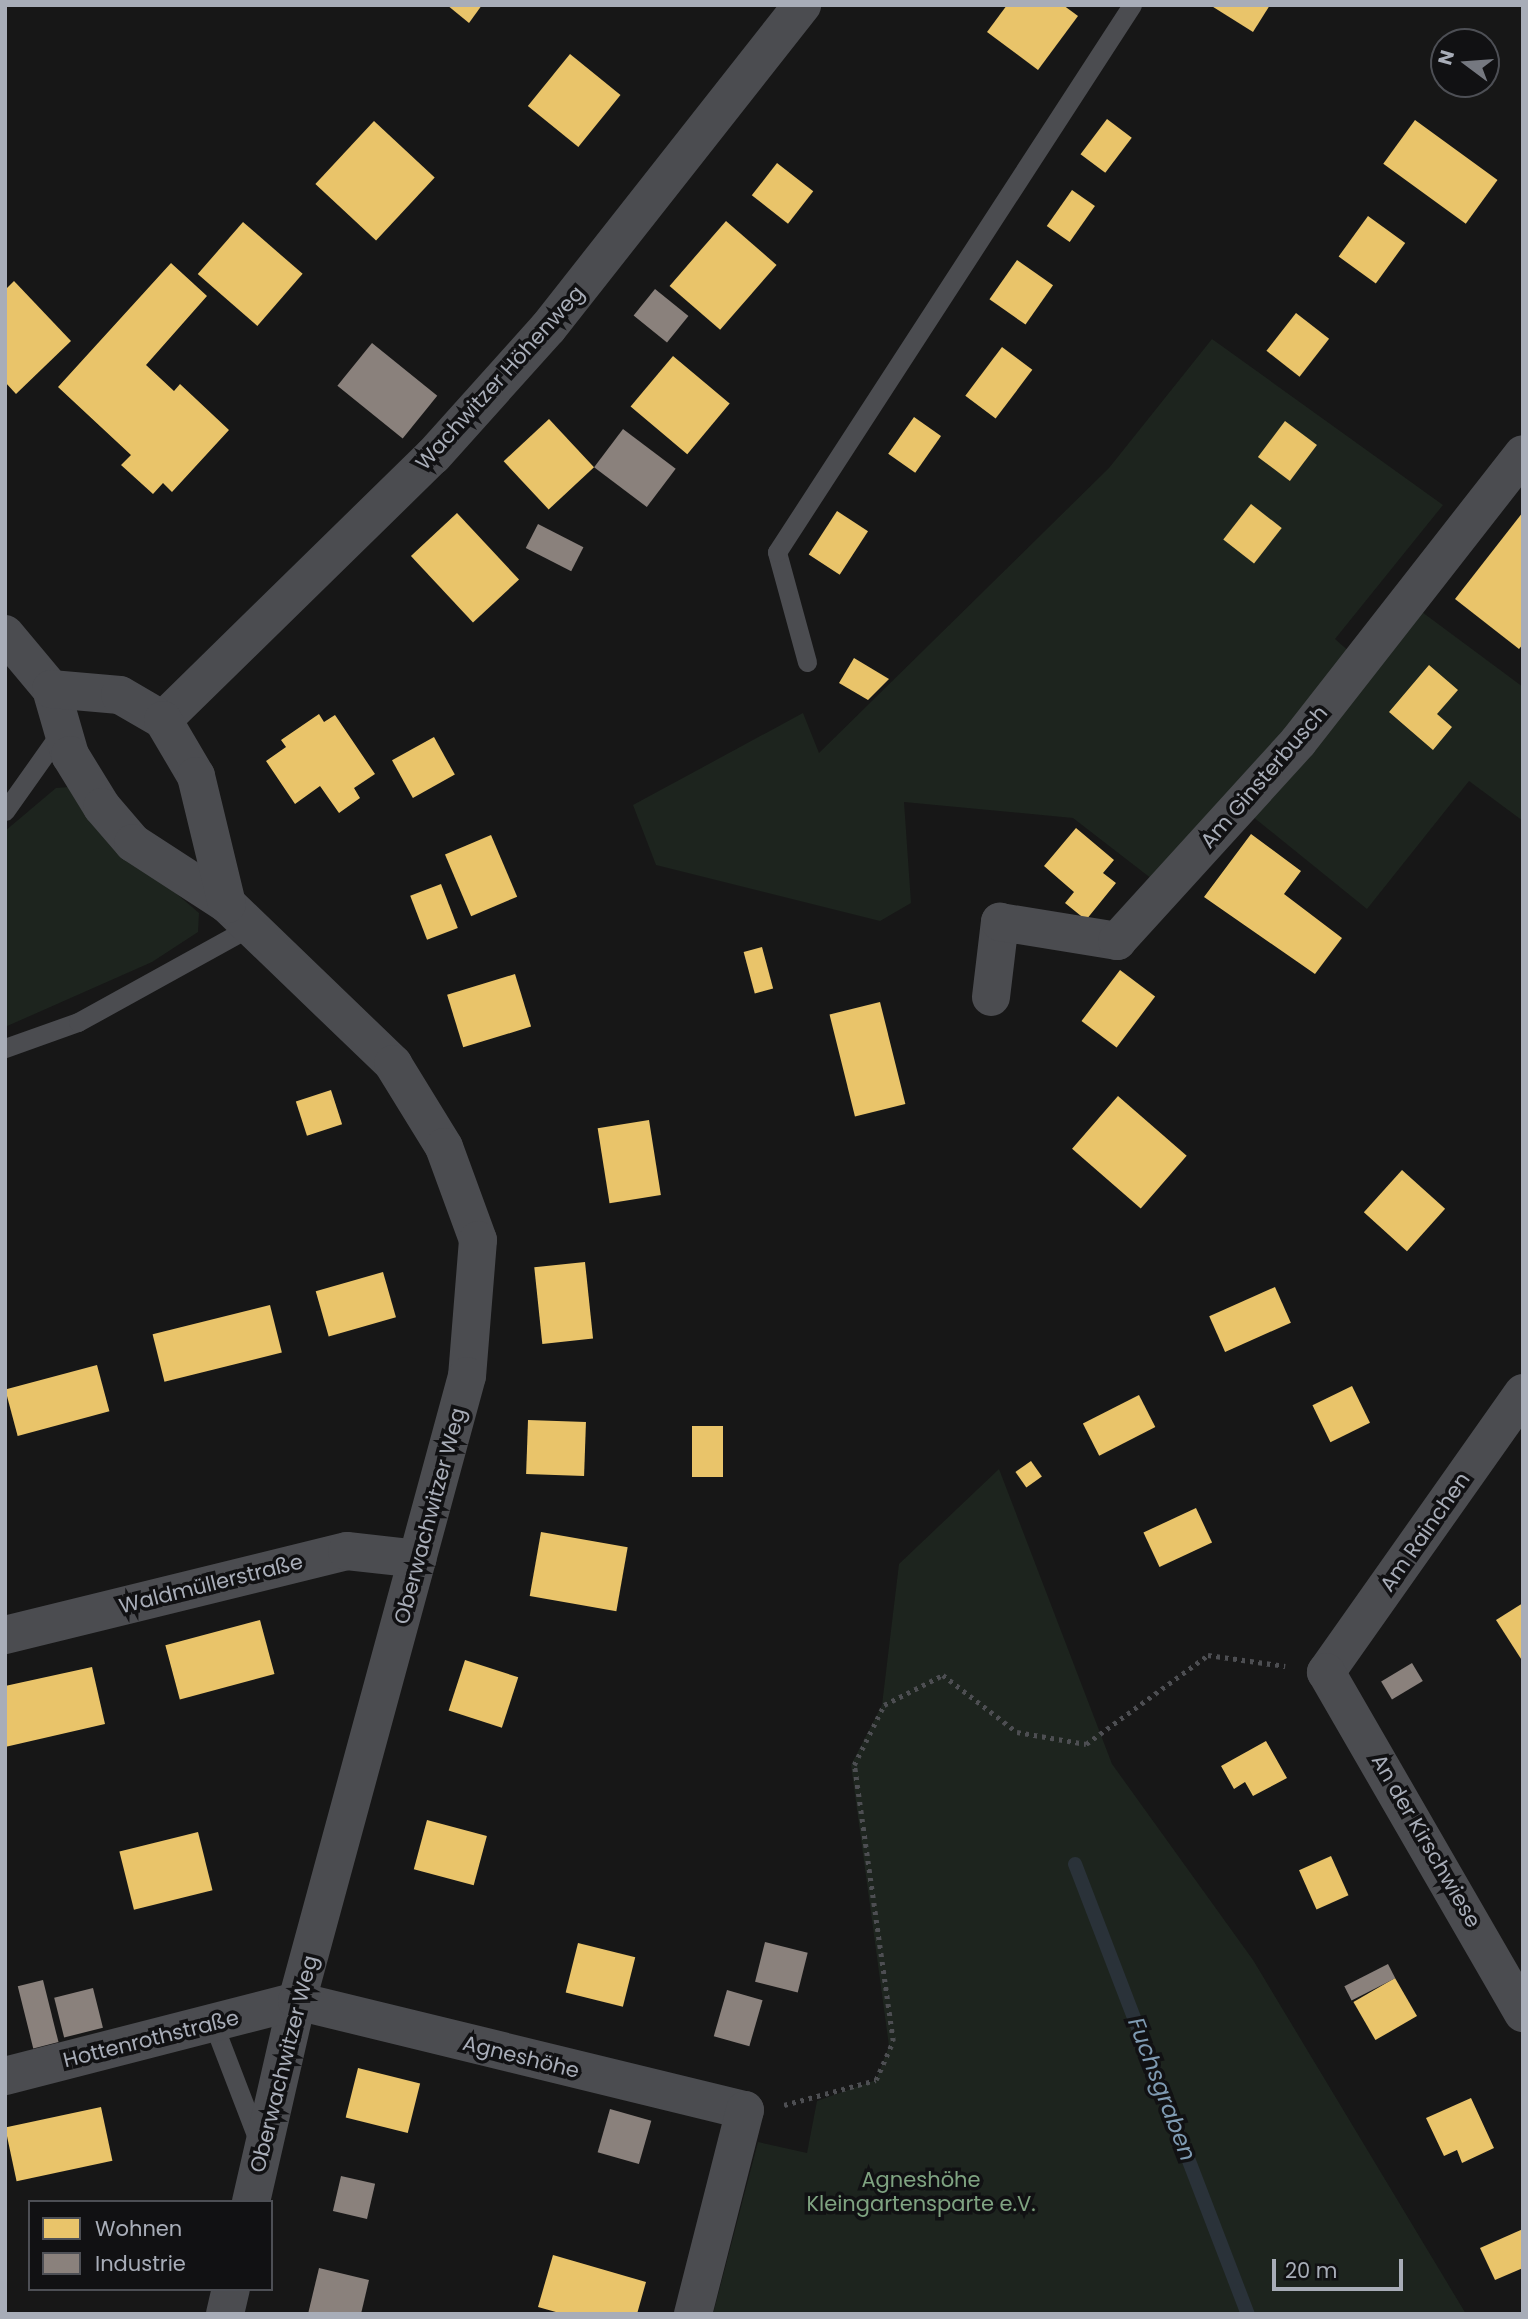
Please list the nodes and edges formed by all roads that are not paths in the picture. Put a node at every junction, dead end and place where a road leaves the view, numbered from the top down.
1 (802, 5) edge
2 (1132, 5) edge
3 (1523, 454) edge
4 (5, 634) edge
5 (807, 662) dead end
6 (51, 689) junction
7 (163, 720) junction
8 (62, 732) junction
9 (5, 810) edge
10 (240, 915) junction
11 (991, 997) dead end
12 (5, 1048) edge
13 (1523, 1393) edge
14 (418, 1559) junction
15 (5, 1635) edge
16 (1326, 1672) joint
17 (297, 2001) junction
18 (1523, 2013) edge
19 (213, 2023) junction
20 (5, 2076) edge
21 (262, 2152) junction
22 (251, 2200) edge
23 (230, 2291) edge
24 (225, 2314) edge
25 (693, 2314) edge

1 - 7 street, Wachwitzer Höhenweg
2 - 5 lane
3 - 11 street, Am Ginsterbusch
4 - 6 street
6 - 7 street
6 - 8 street, Oberwachwitzer Weg
7 - 10 street
8 - 9 lane
8 - 10 street, Oberwachwitzer Weg
10 - 12 lane
10 - 14 street, Oberwachwitzer Weg
13 - 16 street, Am Rainchen
14 - 15 street, Waldmüllerstraße
14 - 17 street, Oberwachwitzer Weg
16 - 18 street, An der Kirschwiese
17 - 19 street, Hottenrothstraße
17 - 21 street, Oberwachwitzer Weg
17 - 25 street, Agneshöhe
19 - 20 street, Hottenrothstraße
19 - 21 lane
21 - 22 street, Oberwachwitzer Weg
23 - 24 street

